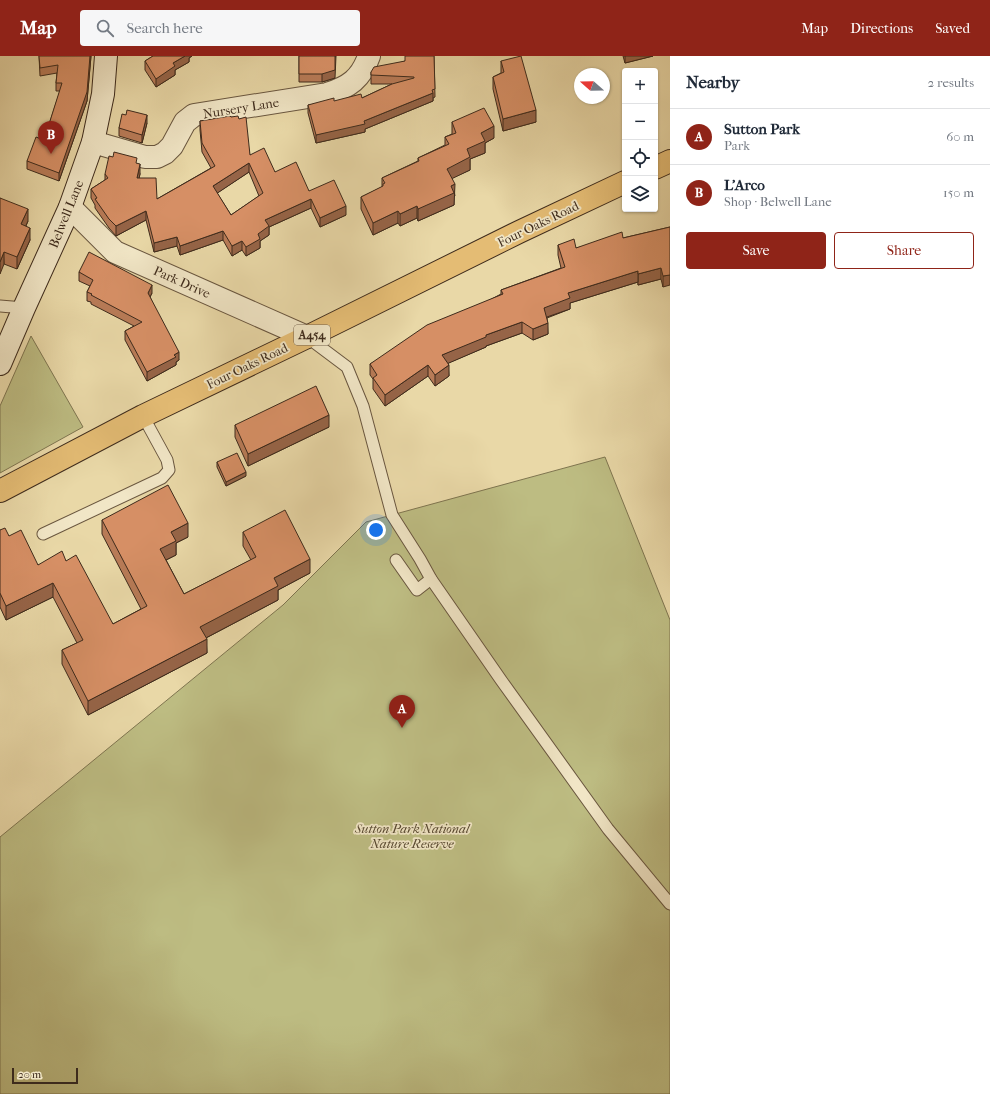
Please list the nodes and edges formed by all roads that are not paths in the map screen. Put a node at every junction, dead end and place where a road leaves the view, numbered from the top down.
1 (106, 56) edge
2 (369, 56) edge
3 (93, 142) junction
4 (670, 161) edge
5 (658, 167) edge
6 (622, 183) edge
7 (70, 207) junction
8 (0, 306) edge
9 (24, 308) junction
10 (6, 335) edge
11 (306, 337) junction
12 (0, 364) edge
13 (143, 416) junction
14 (0, 491) edge
15 (42, 534) dead end
16 (396, 560) dead end
17 (431, 579) junction
18 (670, 904) edge

1 - 3 street, Belwell Lane
2 - 3 street, Nursery Lane
3 - 7 street, Belwell Lane
4 - 5 main road
6 - 11 main road, Four Oaks Road / A454
7 - 9 street, Belwell Lane
7 - 11 street, Park Drive
8 - 9 lane
9 - 10 street, Belwell Lane
10 - 12 street, Belwell Lane
11 - 13 main road, Four Oaks Road / A454
11 - 17 lane
13 - 14 main road, Four Oaks Road / A454
13 - 15 lane
16 - 17 lane
17 - 18 lane

